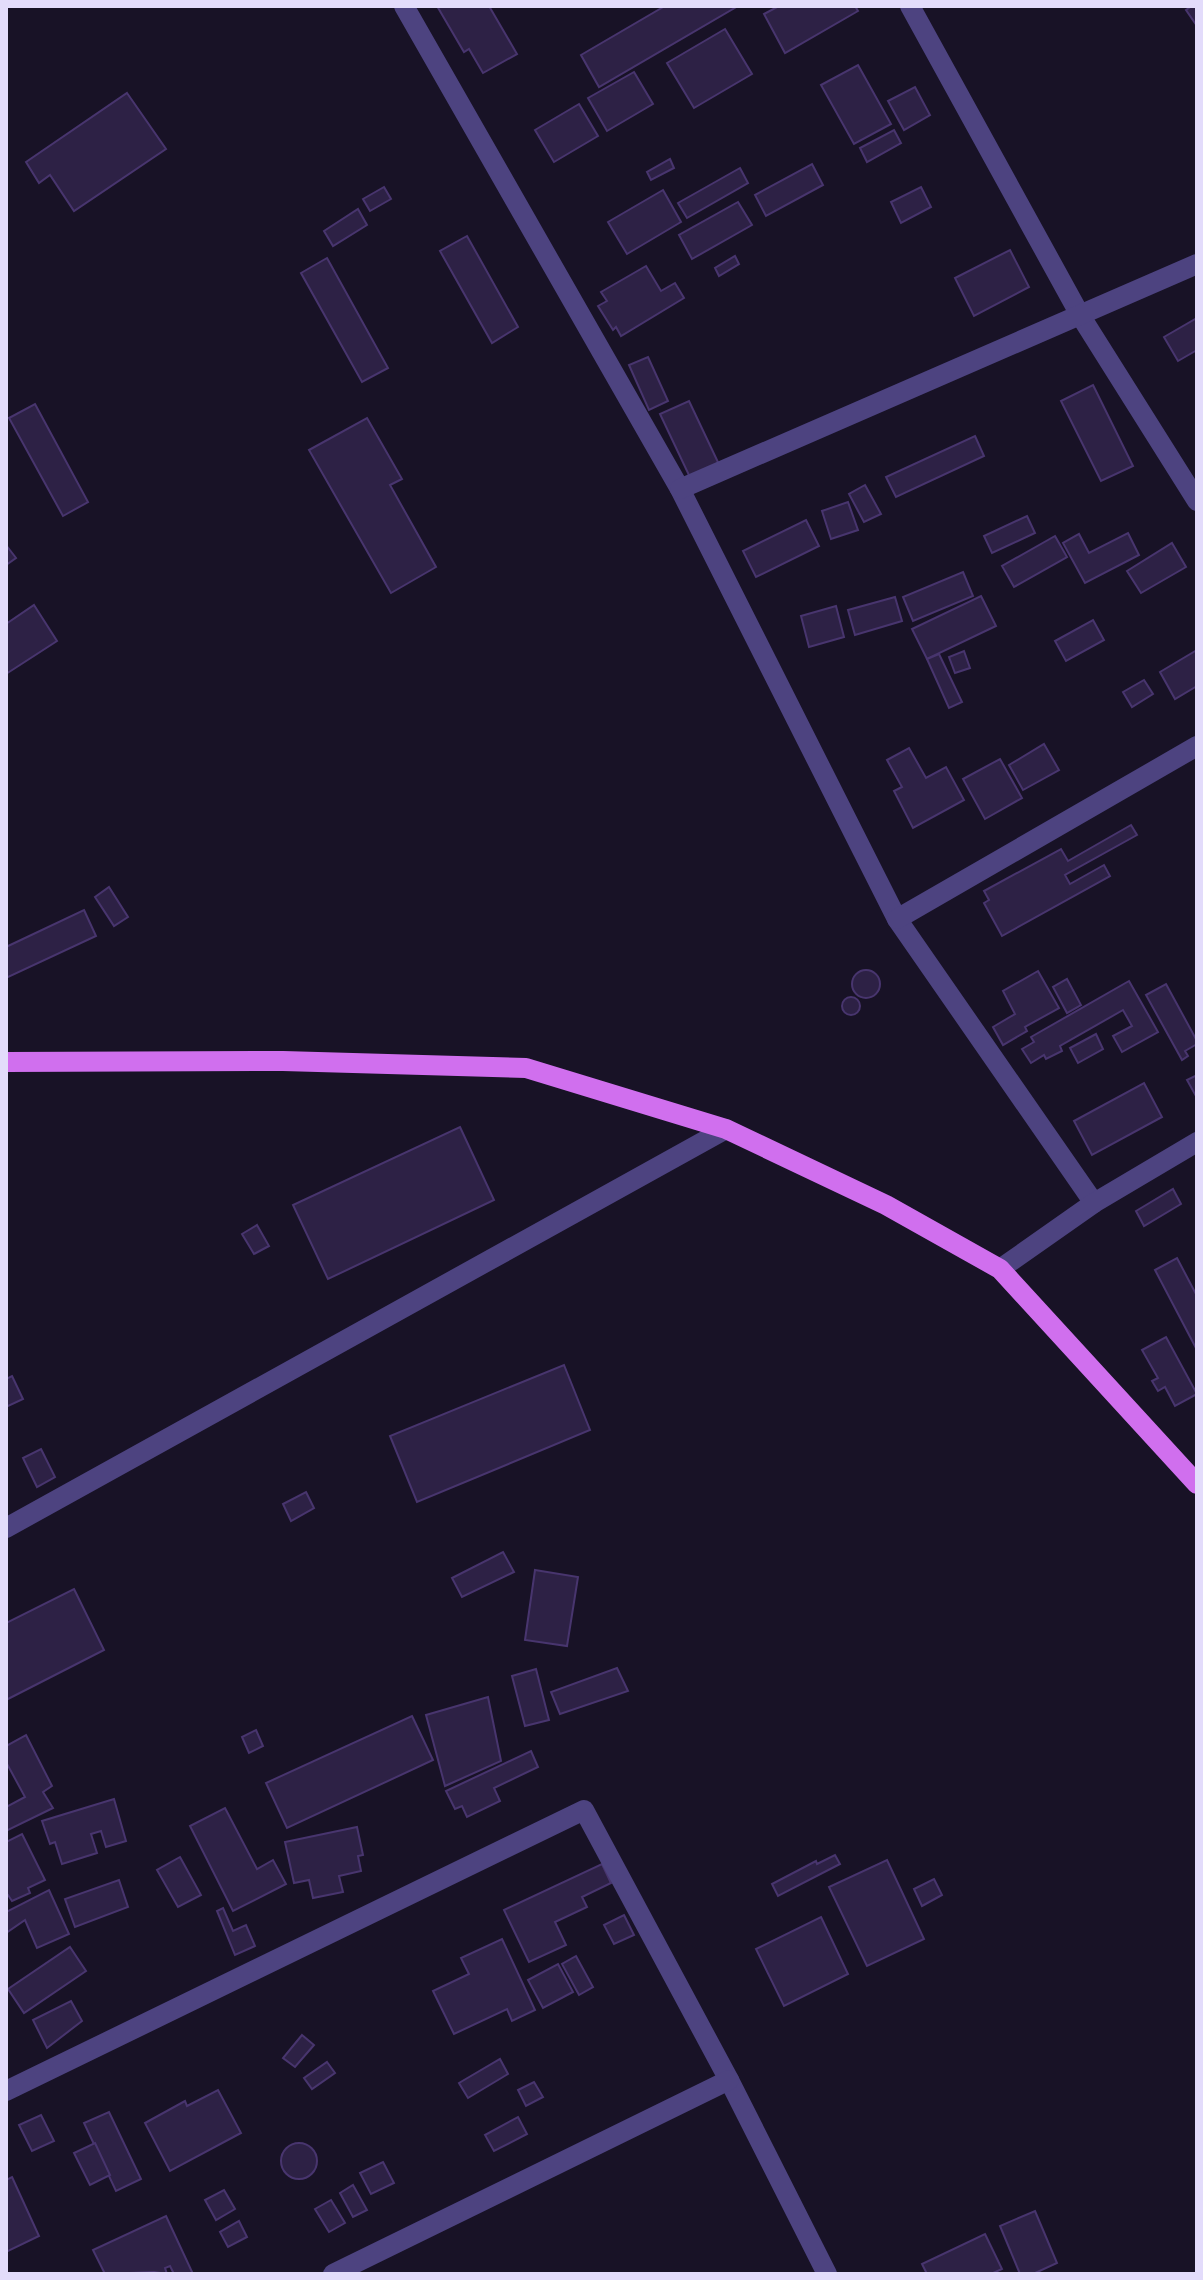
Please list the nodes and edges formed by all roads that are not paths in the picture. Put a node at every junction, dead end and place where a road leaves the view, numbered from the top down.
1 (404, 6) edge
2 (910, 6) edge
3 (1197, 264) edge
4 (1080, 315) junction
5 (680, 489) junction
6 (1197, 501) edge
7 (1197, 746) edge
8 (897, 919) junction
9 (6, 1062) edge
10 (726, 1129) junction
11 (1197, 1142) edge
12 (1094, 1203) junction
13 (1000, 1269) junction
14 (1197, 1484) edge
15 (6, 1528) edge
16 (729, 2080) junction
17 (6, 2091) edge
18 (333, 2274) edge
19 (827, 2274) edge

1 - 5 street
2 - 4 street
3 - 4 street
4 - 5 street
4 - 6 street
5 - 8 street
7 - 8 street
8 - 12 street
9 - 10 main road
10 - 13 main road
10 - 15 street
11 - 12 street
12 - 13 street
13 - 14 main road
16 - 17 street
16 - 18 street
16 - 19 street

